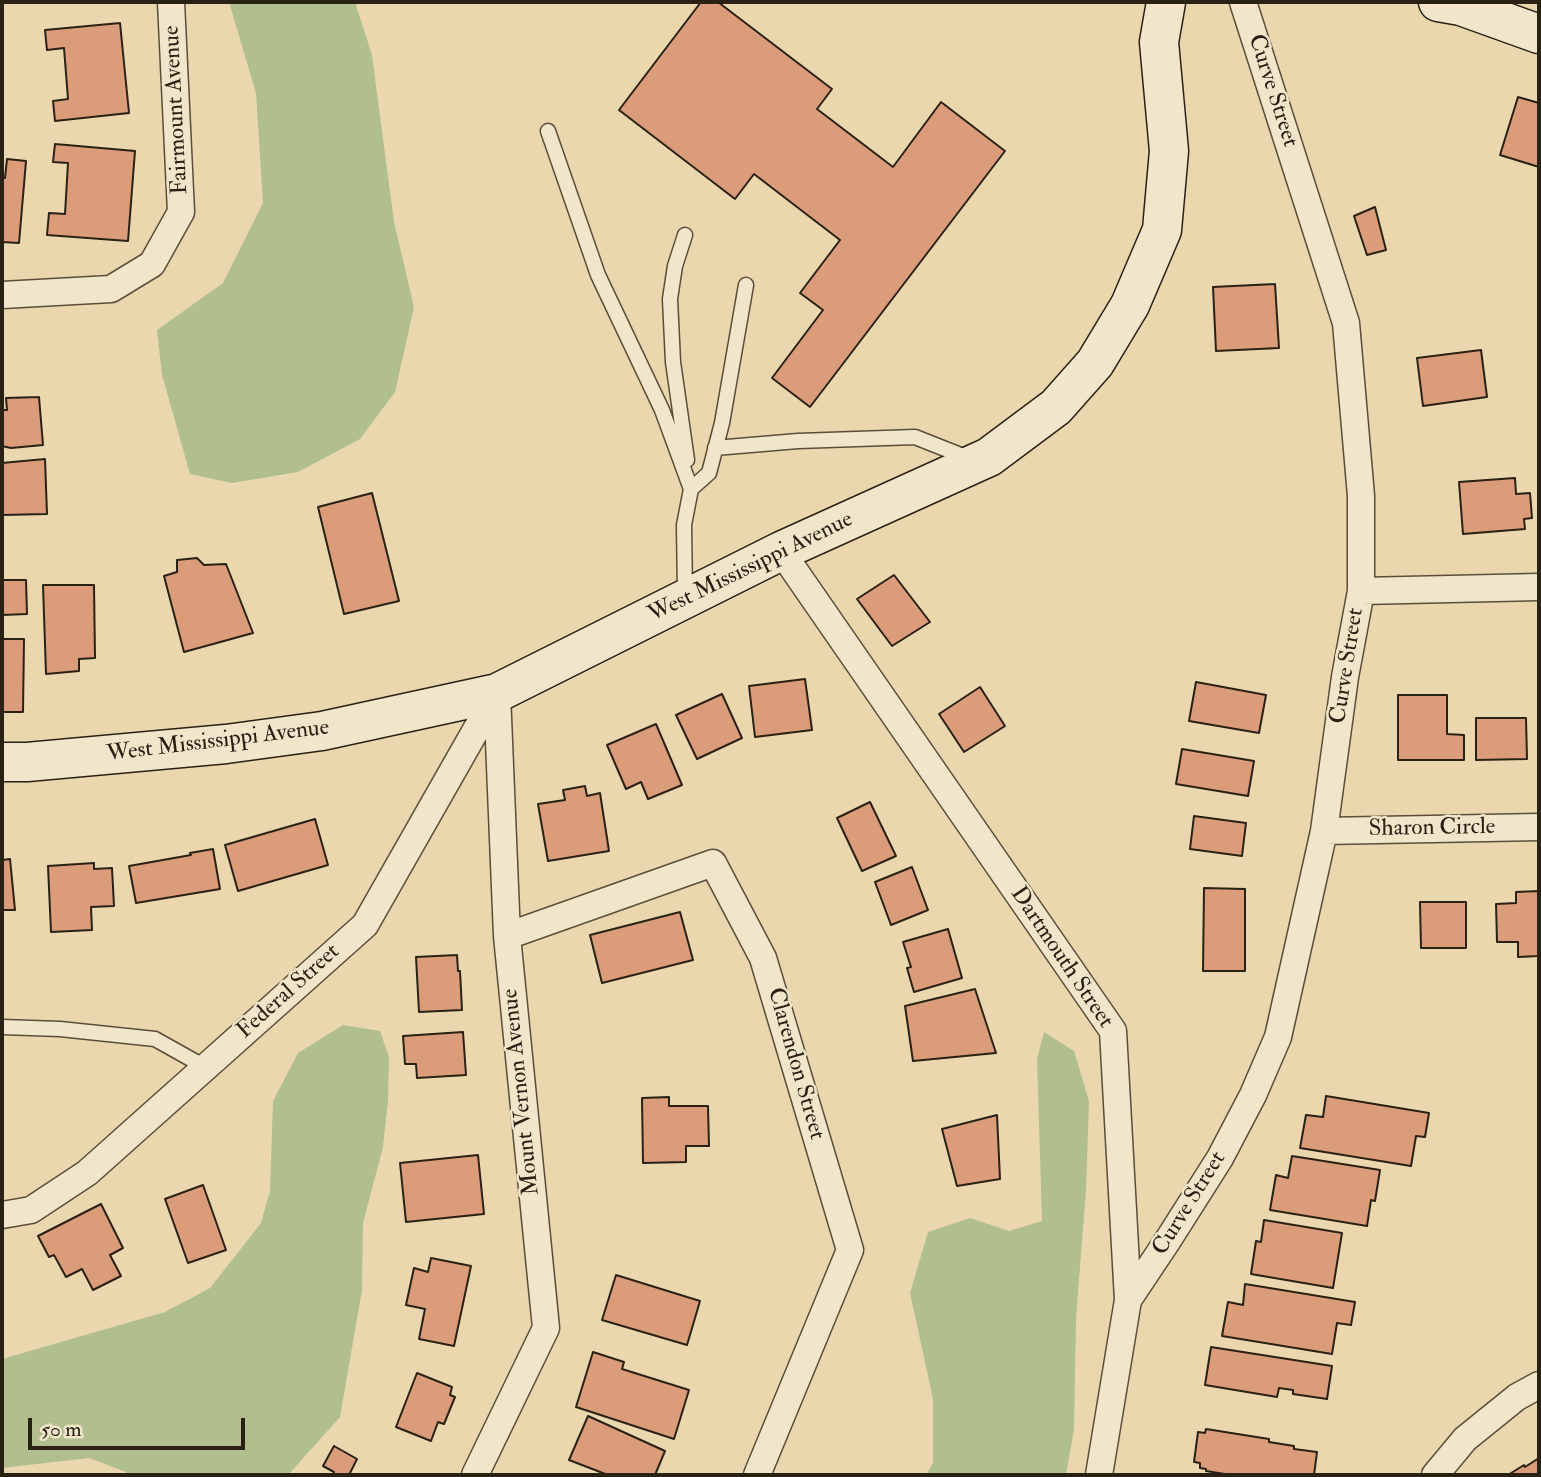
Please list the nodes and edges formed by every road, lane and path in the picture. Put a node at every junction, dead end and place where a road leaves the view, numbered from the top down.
1 (172, 2) edge
2 (1166, 2) edge
3 (1243, 2) edge
4 (1438, 2) edge
5 (1539, 34) edge
6 (548, 131) dead end
7 (685, 235) dead end
8 (746, 285) dead end
9 (2, 295) edge
10 (715, 448) junction
11 (978, 462) junction
12 (691, 489) junction
13 (781, 551) junction
14 (1539, 587) edge
15 (1361, 591) junction
16 (685, 599) junction
17 (497, 694) junction
18 (2, 762) edge
19 (1539, 827) edge
20 (1324, 831) junction
21 (507, 936) junction
22 (2, 1027) edge
23 (205, 1067) junction
24 (2, 1215) edge
25 (1128, 1300) junction
26 (1539, 1385) edge
27 (475, 1475) edge
28 (757, 1475) edge
29 (1099, 1475) edge
30 (1435, 1475) edge

1 - 9 street, Fairmount Avenue
2 - 11 street, West Mississippi Avenue
3 - 15 street, Curve Street
4 - 5 street
6 - 12 lane
7 - 12 lane
8 - 10 lane
10 - 11 lane
10 - 12 lane
11 - 13 street, West Mississippi Avenue
12 - 16 lane
13 - 16 street, West Mississippi Avenue
13 - 25 street, Dartmouth Street
14 - 15 street
15 - 20 street, Curve Street
16 - 17 street, West Mississippi Avenue
17 - 18 street, West Mississippi Avenue
17 - 21 street, Mount Vernon Avenue
17 - 23 street, Federal Street
19 - 20 street, Sharon Circle
20 - 25 street, Curve Street
21 - 27 street, Mount Vernon Avenue
21 - 28 street, Clarendon Street
22 - 23 lane
23 - 24 street, Federal Street
25 - 29 street, Dartmouth Street
26 - 30 street

